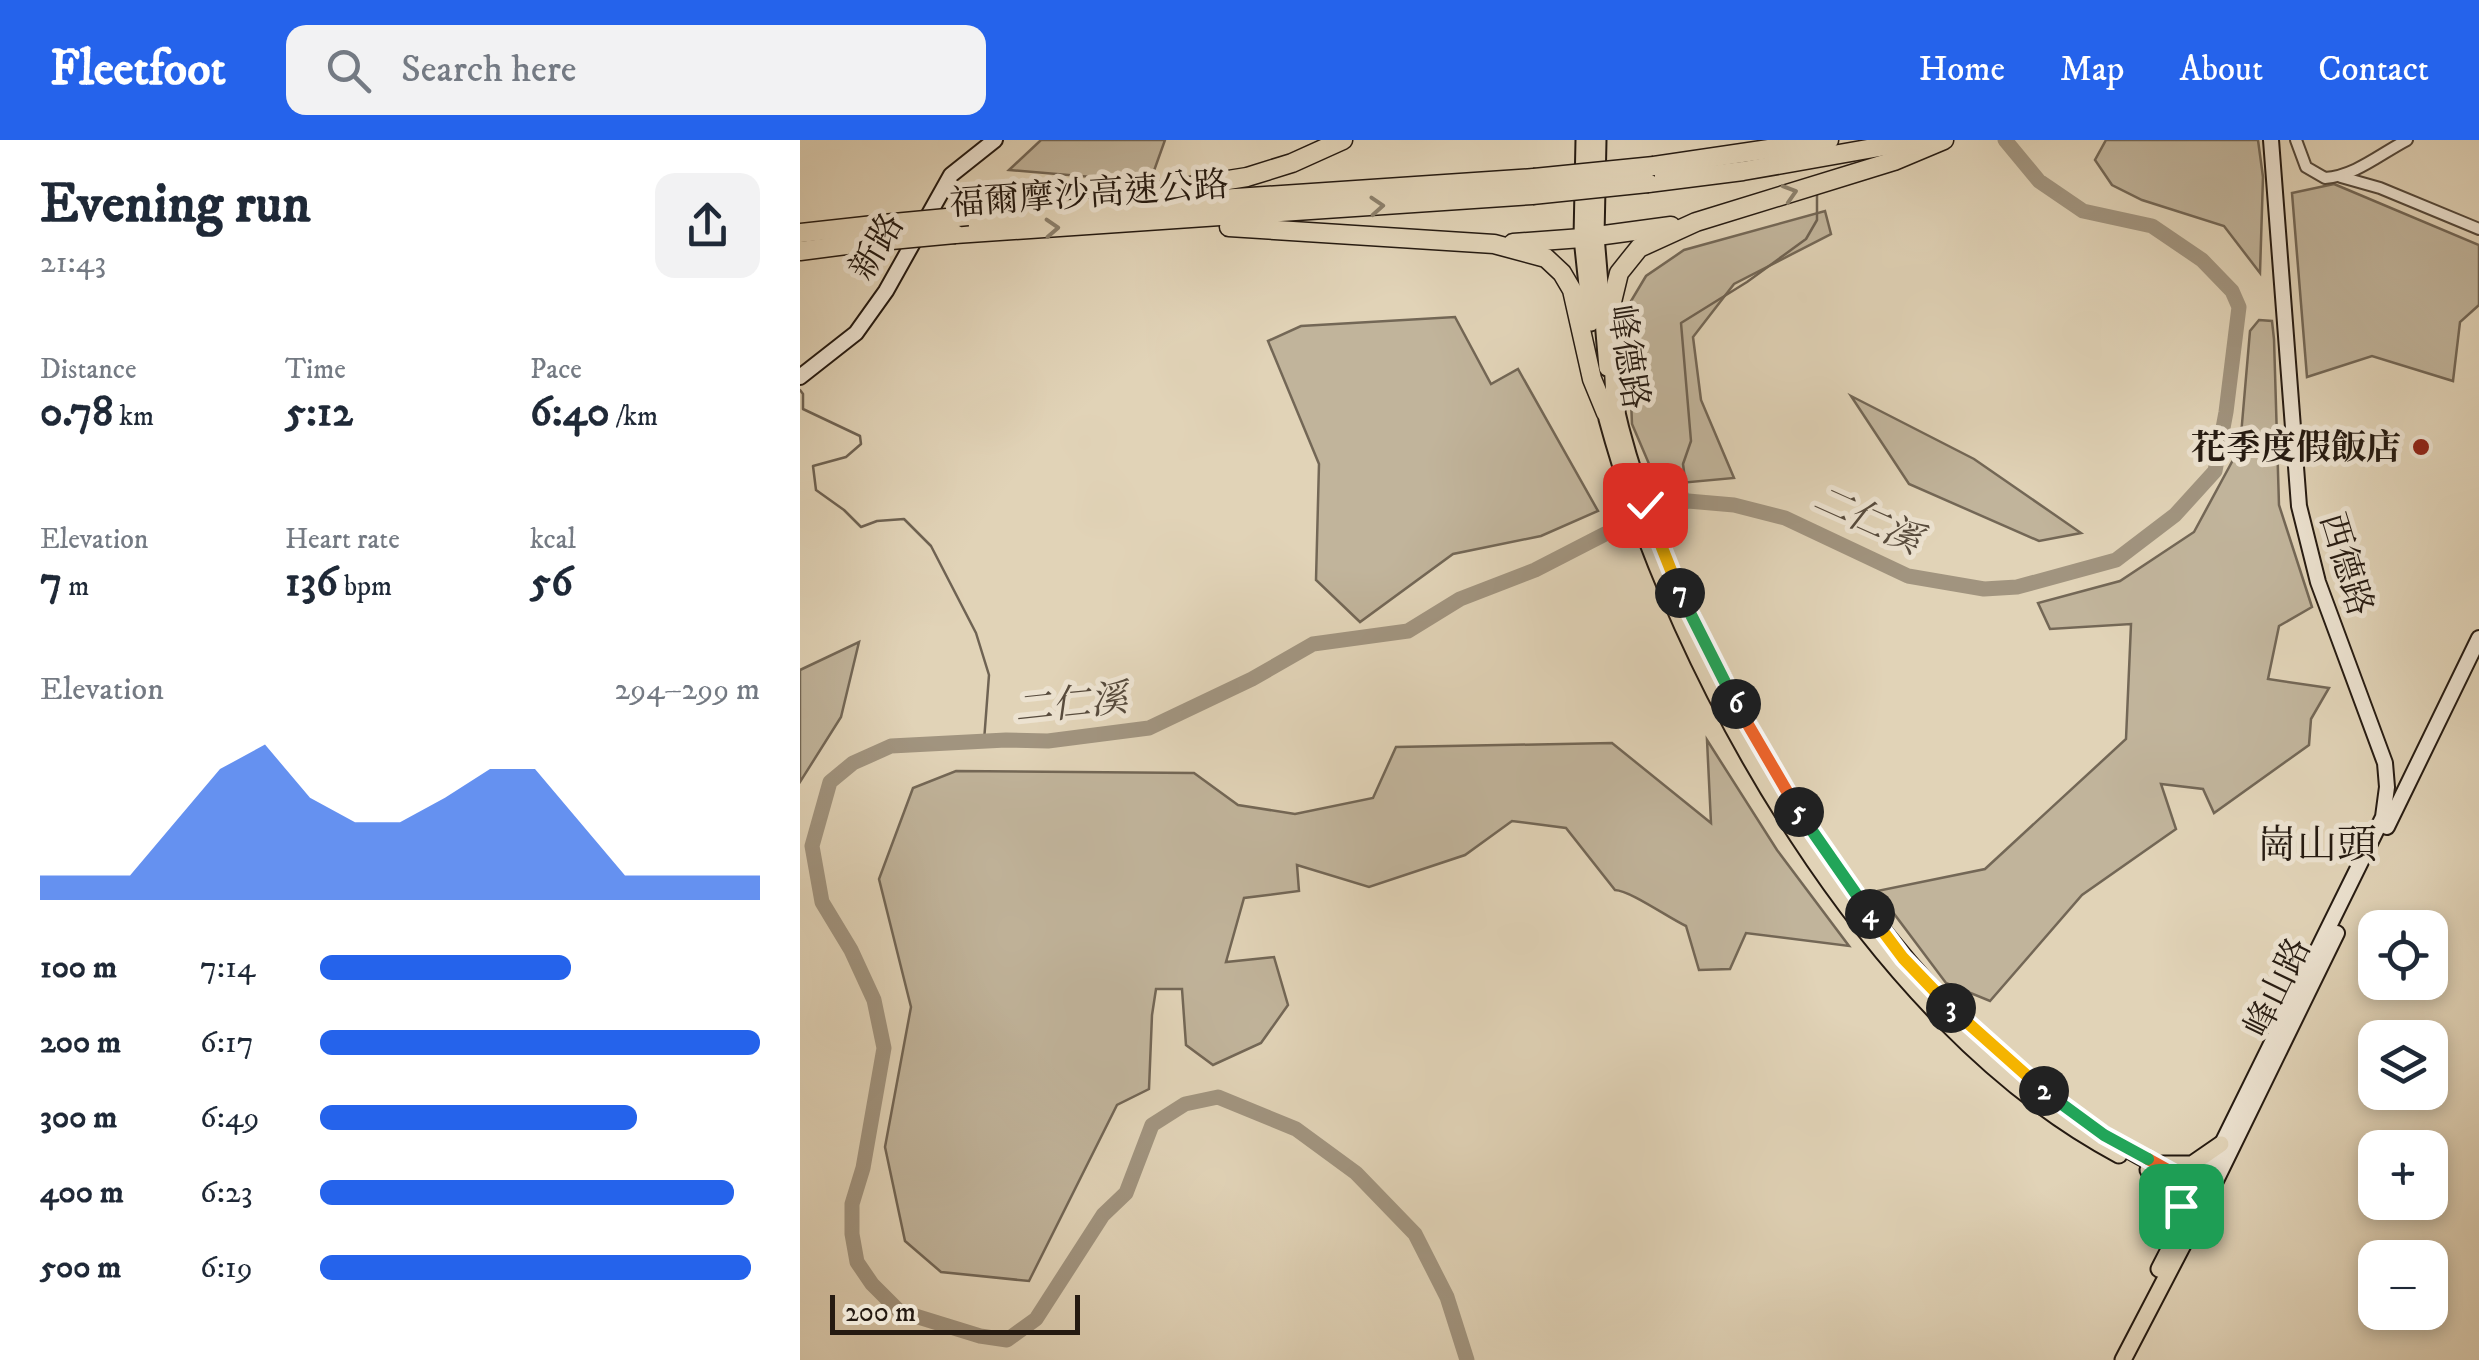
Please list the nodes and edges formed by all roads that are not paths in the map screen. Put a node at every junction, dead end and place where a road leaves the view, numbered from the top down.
1 (995, 140) edge
2 (1343, 140) edge
3 (1584, 140) edge
4 (1829, 140) edge
5 (1919, 140) edge
6 (1944, 140) edge
7 (2275, 140) edge
8 (2296, 140) edge
9 (2407, 140) edge
10 (1592, 152) edge
11 (1743, 162) junction
12 (2341, 177) junction
13 (1533, 186) junction
14 (1076, 209) junction
15 (1149, 222) junction
16 (1696, 222) junction
17 (2479, 229) edge
18 (800, 233) edge
19 (1589, 237) junction
20 (1494, 244) junction
21 (800, 250) edge
22 (800, 377) edge
23 (1612, 416) junction
24 (2479, 638) edge
25 (2389, 812) junction
26 (2221, 1144) junction
27 (2156, 1169) junction
28 (2203, 1195) junction
29 (2180, 1227) junction
30 (2113, 1360) edge
31 (2123, 1360) edge

1 - 22 street, 新路
2 - 14 highway
3 - 10 main road, 峰德路
4 - 11 highway, 福爾摩沙高速公路
5 - 11 highway, 福爾摩沙高速公路
16 -> 6 highway
7 - 25 street, 西德路
8 - 12 street
9 - 12 street
10 - 19 main road, 峰德路
11 - 13 highway, 福爾摩沙高速公路, bridge
12 - 17 street
13 - 14 highway, 福爾摩沙高速公路
15 -> 13 highway, 福爾摩沙高速公路
14 - 18 highway, 福爾摩沙高速公路, bridge
15 - 20 highway
21 -> 15 highway, 福爾摩沙高速公路, bridge
16 - 19 highway
16 - 23 highway
19 - 20 highway
19 - 23 main road, 峰德路
20 - 23 highway
23 - 27 main road, 峰德路
24 - 25 street, 峰山路
25 - 26 street, 峰山路
25 - 28 street, 峰山路
26 - 27 main road
26 - 28 street, 峰山路
27 - 28 main road, 峰德路
27 - 29 main road
28 - 29 main road, 峰山路
28 - 31 main road, 峰山路
29 - 30 main road, 峰山路

